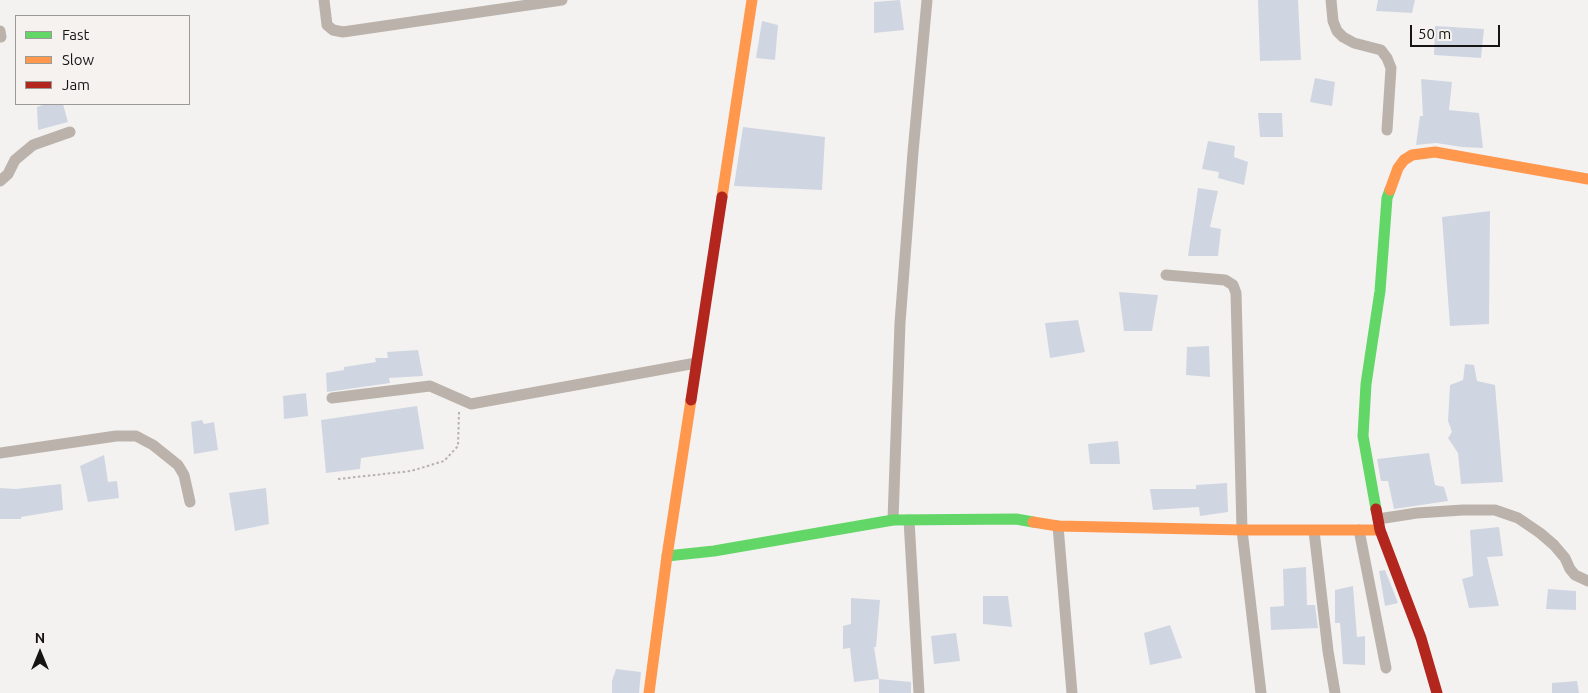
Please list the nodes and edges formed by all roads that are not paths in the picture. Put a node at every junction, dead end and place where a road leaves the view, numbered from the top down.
1 (324, 0) edge
2 (562, 0) edge
3 (752, 0) edge
4 (928, 0) edge
5 (1331, 0) edge
6 (1387, 130) dead end
7 (70, 132) dead end
8 (1588, 180) edge
9 (0, 181) edge
10 (1166, 276) dead end
11 (696, 363) junction
12 (332, 398) dead end
13 (0, 454) edge
14 (190, 502) dead end
15 (1378, 518) junction
16 (893, 520) junction
17 (909, 520) junction
18 (1058, 526) junction
19 (1242, 530) junction
20 (1314, 530) junction
21 (1359, 530) junction
22 (1380, 530) junction
23 (667, 556) junction
24 (1588, 581) edge
25 (1386, 668) dead end
26 (649, 693) edge
27 (919, 693) edge
28 (1072, 693) edge
29 (1261, 693) edge
30 (1335, 693) edge
31 (1437, 693) edge

1 - 2 street
3 - 11 street
4 - 16 street
5 - 6 street
7 - 9 street
8 - 15 street
10 - 19 street
11 - 12 street
11 - 23 street
13 - 14 street
15 - 22 street
15 - 24 street
16 - 17 street
16 - 23 street
17 - 18 street
17 - 27 street
18 - 19 street
18 - 28 street
19 - 20 street
19 - 29 street
20 - 21 street
20 - 30 street
21 - 22 street
21 - 25 street
22 - 31 street
23 - 26 street

